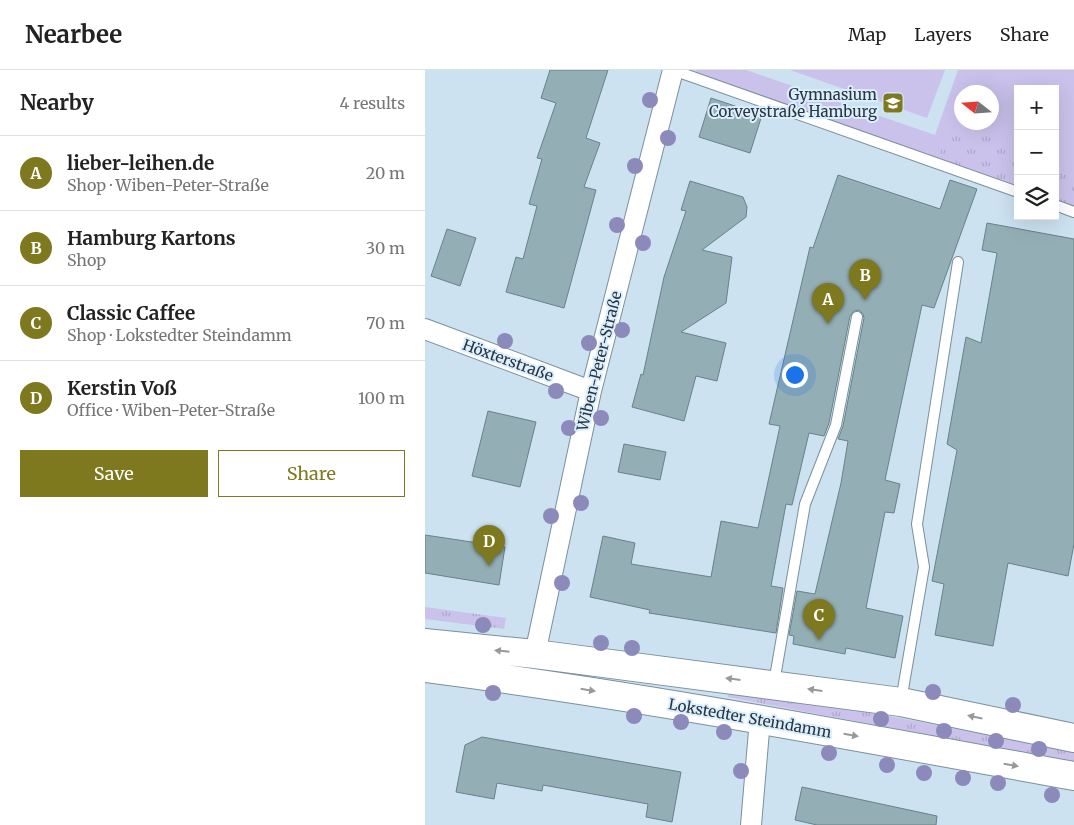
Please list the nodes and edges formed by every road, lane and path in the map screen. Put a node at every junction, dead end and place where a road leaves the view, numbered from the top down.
1 (673, 70) edge
2 (1014, 191) edge
3 (1059, 207) edge
4 (1074, 212) edge
5 (958, 262) dead end
6 (857, 318) dead end
7 (425, 329) edge
8 (591, 391) junction
9 (425, 643) edge
10 (535, 654) junction
11 (425, 668) edge
12 (773, 684) junction
13 (901, 702) junction
14 (761, 719) junction
15 (1074, 738) edge
16 (1074, 776) edge
17 (751, 825) edge

1 - 2 lane
1 - 8 street, Wiben-Peter-Straße
3 - 4 lane
5 - 13 lane
6 - 12 lane
7 - 8 street, Höxterstraße
8 - 10 street, Wiben-Peter-Straße
10 -> 9 main road
12 -> 10 main road
11 -> 14 main road, Lokstedter Steindamm
13 -> 12 main road
15 -> 13 main road
14 -> 16 main road, Lokstedter Steindamm
14 - 17 street

